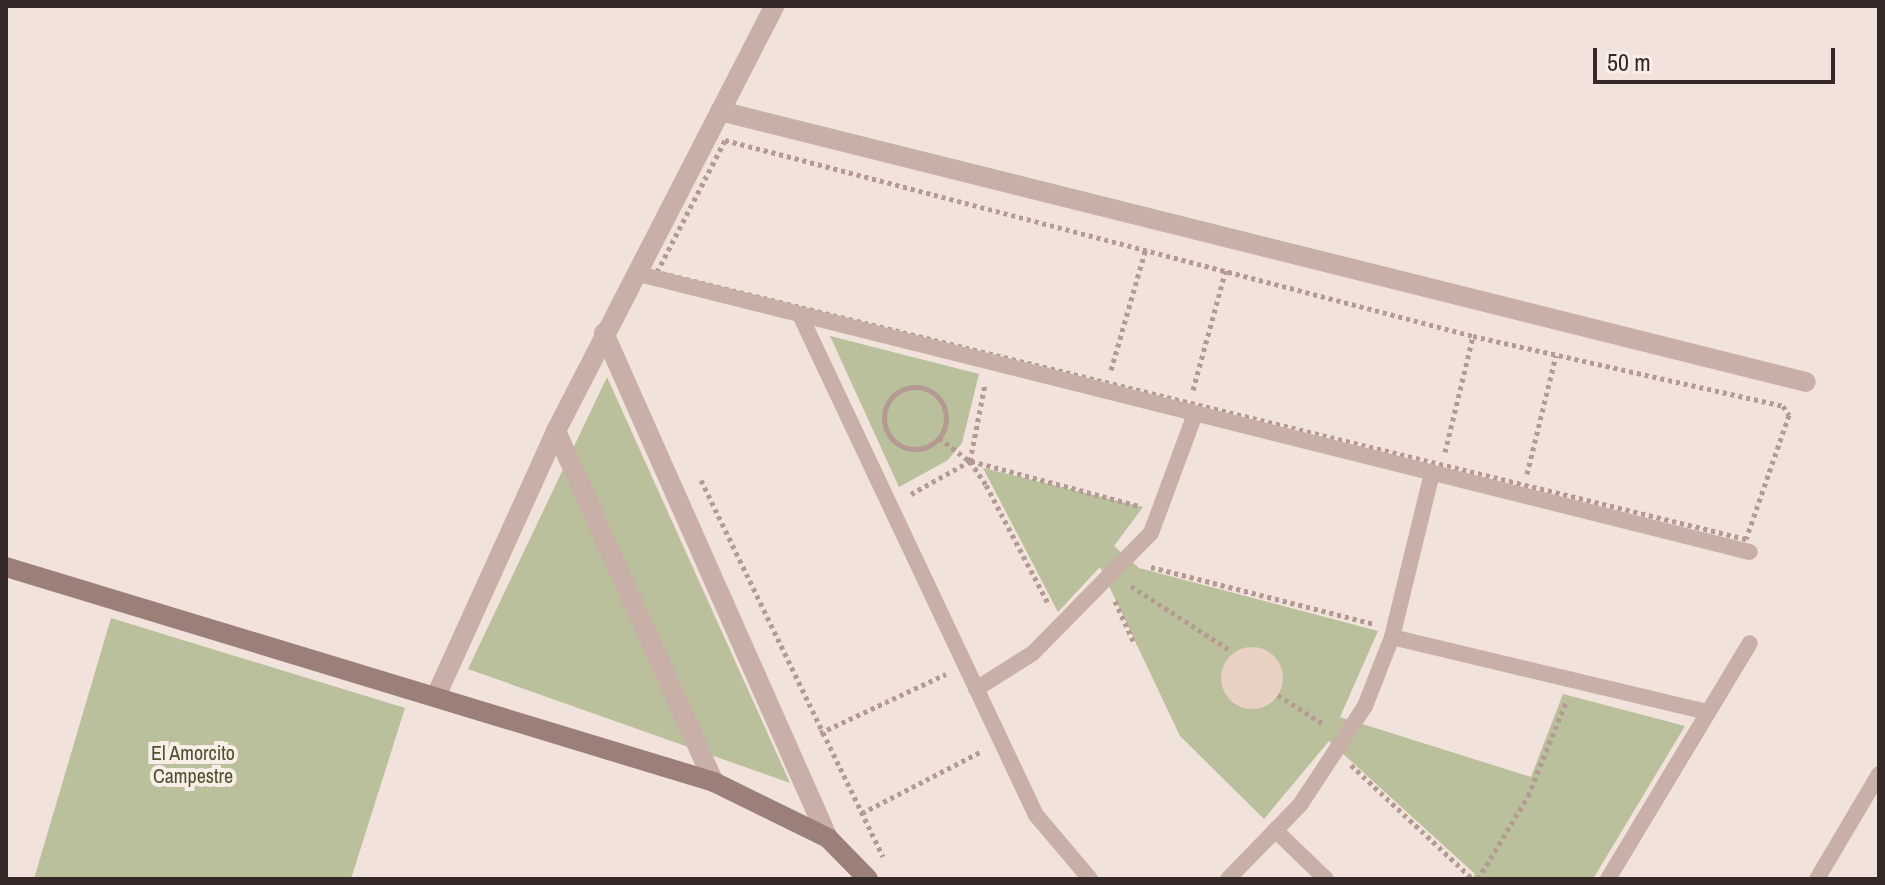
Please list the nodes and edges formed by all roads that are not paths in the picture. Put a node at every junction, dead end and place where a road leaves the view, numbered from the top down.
1 (774, 6) edge
2 (720, 111) junction
3 (635, 273) junction
4 (801, 317) junction
5 (604, 333) junction
6 (1806, 382) dead end
7 (1191, 410) junction
8 (556, 431) junction
9 (1437, 469) junction
10 (1750, 552) dead end
11 (6, 567) edge
12 (1392, 637) junction
13 (1750, 643) dead end
14 (976, 689) junction
15 (436, 696) junction
16 (1708, 712) junction
17 (1879, 774) edge
18 (714, 782) junction
19 (1275, 830) junction
20 (828, 838) junction
21 (868, 879) edge
22 (1090, 879) edge
23 (1228, 879) edge
24 (1326, 879) edge
25 (1608, 879) edge
26 (1817, 879) edge

1 - 2 street
2 - 3 street
2 - 6 street
3 - 4 lane
3 - 5 street
4 - 7 lane
4 - 14 lane
5 - 8 street
5 - 20 street
7 - 9 lane
7 - 14 lane
8 - 15 street
8 - 18 street
9 - 10 lane
9 - 12 lane
11 - 15 main road
12 - 16 lane
12 - 19 lane
13 - 16 lane
14 - 22 lane
15 - 18 main road
16 - 25 lane
17 - 26 lane
18 - 20 main road
19 - 23 lane
19 - 24 lane
20 - 21 main road

